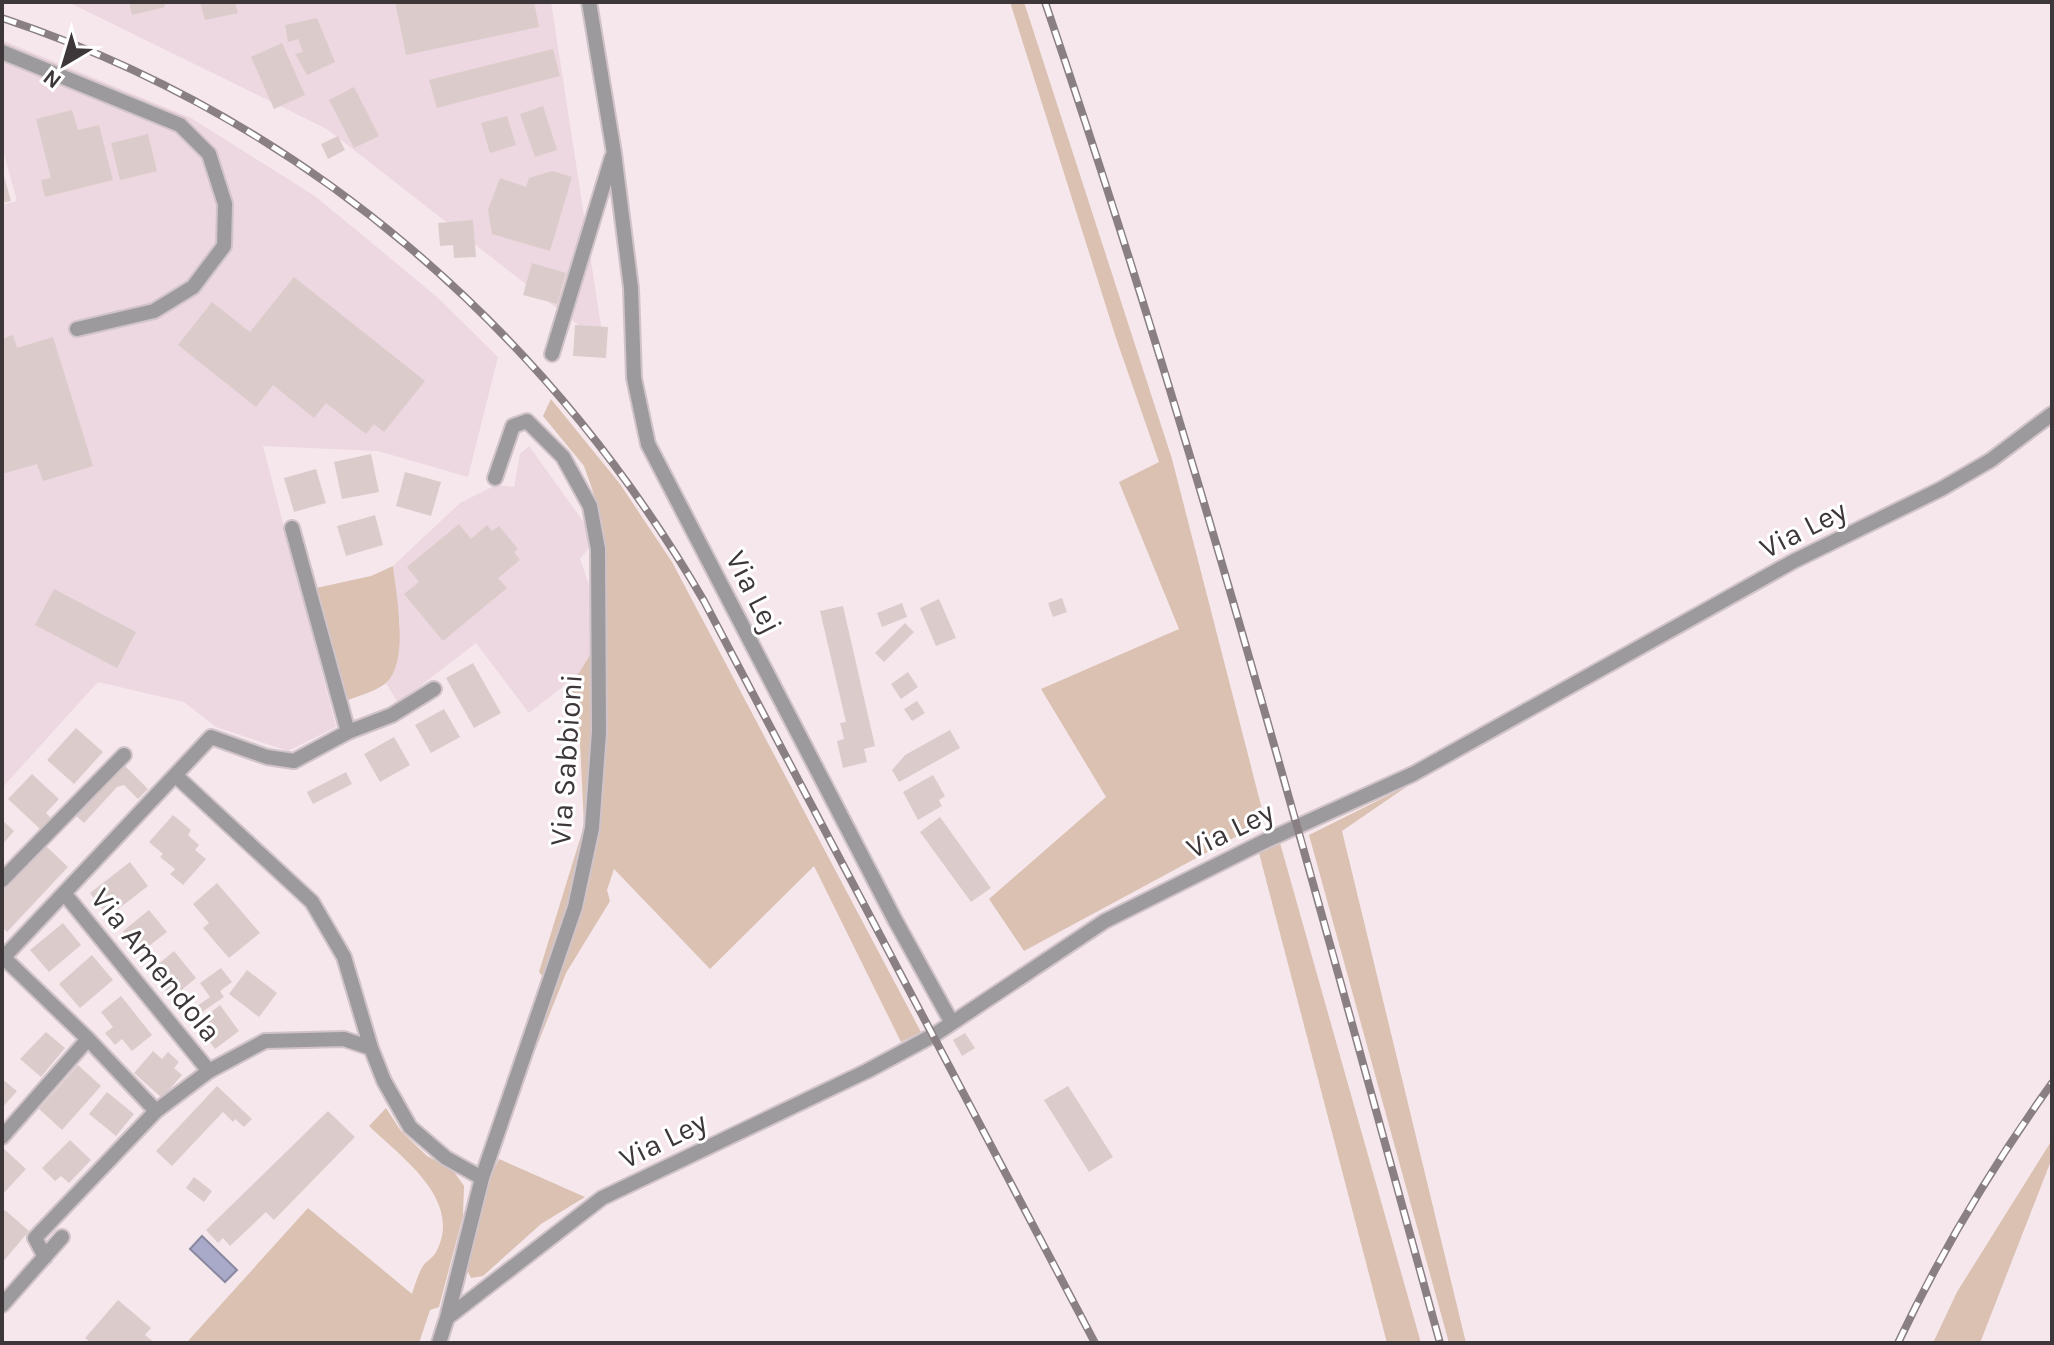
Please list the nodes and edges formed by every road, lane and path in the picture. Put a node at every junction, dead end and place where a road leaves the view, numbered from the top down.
1 (589, 2) edge
2 (2, 52) edge
3 (614, 153) junction
4 (77, 329) dead end
5 (552, 354) dead end
6 (2052, 414) edge
7 (495, 478) dead end
8 (292, 528) dead end
9 (434, 689) dead end
10 (348, 732) junction
11 (124, 755) dead end
12 (175, 775) junction
13 (2, 880) edge
14 (64, 893) junction
15 (2, 957) edge
16 (952, 1023) junction
17 (88, 1039) junction
18 (371, 1048) junction
19 (209, 1071) junction
20 (156, 1111) junction
21 (2, 1137) edge
22 (482, 1178) junction
23 (62, 1237) dead end
24 (45, 1257) junction
25 (2, 1305) edge
26 (447, 1318) junction
27 (439, 1343) edge

1 - 3 street, Via Lej
2 - 4 street
3 - 5 street
3 - 16 street, Via Lej
6 - 16 street, Via Ley
7 - 22 street, Via Sabbioni
8 - 10 street
9 - 10 street
10 - 12 street
11 - 13 street
12 - 14 street
12 - 18 street
14 - 15 street
14 - 19 street, Via Amendola
15 - 17 street
16 - 26 street, Via Ley
17 - 20 street
17 - 21 street
18 - 19 street
18 - 22 street
19 - 20 street
20 - 24 street
22 - 26 street
23 - 24 street
24 - 25 street
26 - 27 street

